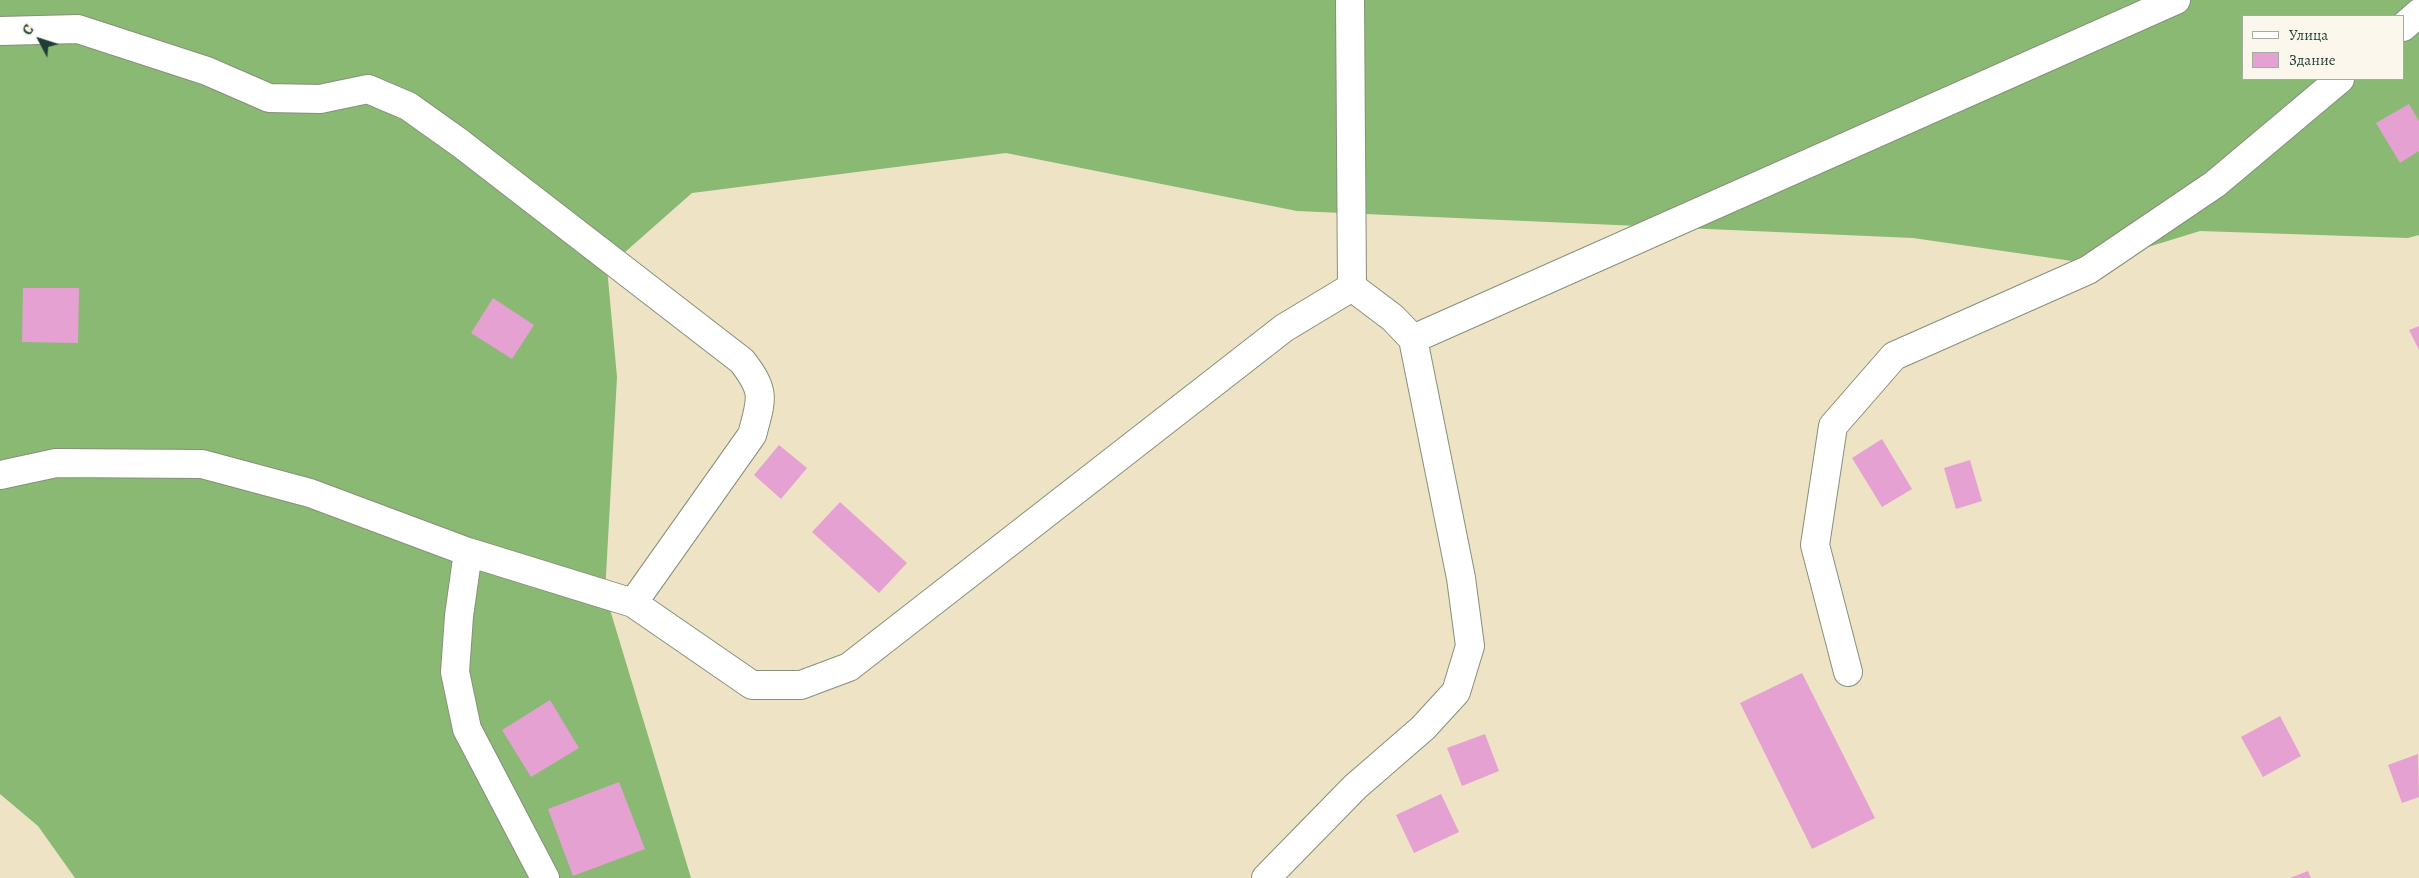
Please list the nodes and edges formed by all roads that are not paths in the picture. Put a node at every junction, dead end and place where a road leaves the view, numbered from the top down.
1 (1350, 0) edge
2 (2176, 0) edge
3 (2419, 13) edge
4 (2404, 25) edge
5 (0, 31) edge
6 (2339, 80) edge
7 (1352, 287) junction
8 (1413, 339) junction
9 (0, 475) edge
10 (468, 552) junction
11 (633, 603) junction
12 (1848, 672) dead end
13 (546, 878) edge
14 (1266, 878) edge

1 - 7 street
2 - 8 street
3 - 4 street
5 - 11 street
6 - 12 street
7 - 8 street
7 - 11 street
8 - 14 street
9 - 10 street
10 - 11 street
10 - 13 street

